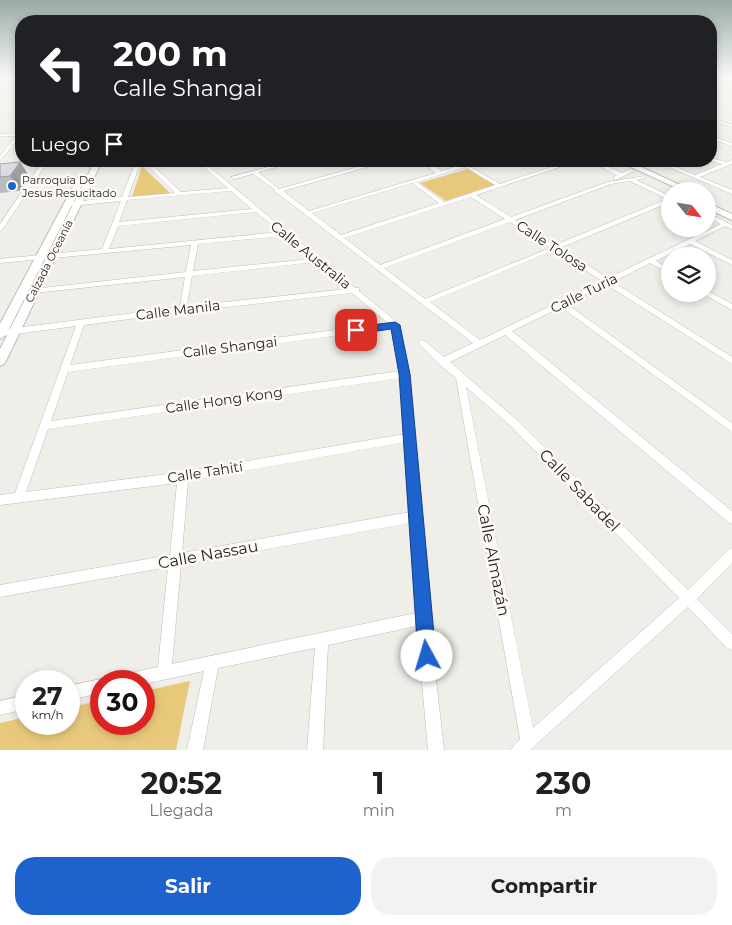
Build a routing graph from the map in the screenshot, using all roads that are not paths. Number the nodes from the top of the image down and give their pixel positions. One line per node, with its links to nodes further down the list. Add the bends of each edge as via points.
1 (717, 121): 2 (street)
2 (732, 126)
3 (15, 134): 4 (street)
4 (0, 135)
5 (15, 140): 8 (street)
6 (717, 140): 7 (street)
7 (732, 145)
8 (0, 159)
9 (717, 161): 11 (street)
10 (732, 162): 11 (street)
11 (726, 164): 34 (street)
12 (42, 167): 63 (street)
13 (87, 167): 52 (street, Calzada Oceanía)
14 (96, 167): 49 (street, Calzada Oceanía)
15 (137, 167): 48 (street)
16 (151, 167): 45 (street)
17 (206, 167): 42 (street, Calle Australia)
18 (274, 167): 29 (street)
19 (364, 167): 43 (street)
20 (431, 167): 30 (street)
21 (462, 167): 30 (street)
22 (468, 167): 41 (street)
23 (558, 167): 41 (street)
24 (604, 167): 31 (street)
25 (622, 167): 28 (street)
26 (633, 167): 38 (street)
27 (672, 167): 34 (street)
28 (631, 171): 31 (street); 33 (street); 37 (street)
29 (254, 172): 32 (street); 43 (street)
30 (440, 173): 36 (street)
31 (621, 175): 39 (street)
32 (234, 177)
33 (643, 177): 35 (street); 40 (street)
34 (695, 177): 44 (street)
35 (632, 180): 39 (street); 46 (street)
36 (412, 181): 53 (street); 57 (street)
37 (661, 182)
38 (662, 182)
39 (610, 183): 60 (street)
40 (661, 183)
41 (500, 186): 47 (street)
42 (232, 189): 45 (street); 54 (street, Calle Australia)
43 (277, 191): 57 (street)
44 (732, 192)
45 (180, 194): 48 (street)
46 (661, 194)
47 (472, 195): 53 (street); 60 (street, Calle Tolosa)
48 (124, 200): 49 (street); 61 (street)
49 (78, 203): 52 (street); 70 (street, Calzada Oceanía)
50 (661, 203): 68 (street)
51 (716, 203): 56 (street)
52 (68, 204): 71 (street, Calzada Oceanía)
53 (444, 204): 65 (street)
54 (256, 210): 61 (street); 64 (street, Calle Australia)
55 (716, 210): 58 (street)
56 (732, 210)
57 (307, 213): 65 (street)
58 (732, 217)
59 (716, 219): 62 (street)
60 (511, 220): 68 (street, Calle Tolosa); 76 (street)
61 (115, 224): 69 (street)
62 (729, 225): 66 (street, Calle Turia)
63 (0, 229)
64 (284, 234): 67 (street); 72 (street, Calle Australia)
65 (340, 237): 76 (street)
66 (689, 241): 73 (street, Calle Turia); 75 (street)
67 (195, 242): 69 (street); 78 (street)
68 (555, 247): 79 (street, Calle Tolosa); 83 (street)
69 (105, 252): 70 (street)
70 (51, 256): 71 (street); 81 (street, Calzada Oceanía)
71 (40, 258): 74 (street); 91 (street, Calzada Oceanía)
72 (317, 260): 78 (street); 80 (street, Calle Australia)
73 (650, 260): 77 (street); 79 (street, Calle Turia)
74 (0, 261)
75 (732, 263)
76 (380, 267): 83 (street)
77 (661, 267)
78 (190, 273): 81 (street); 86 (street)
79 (607, 281): 84 (street, Calle Turia); 95 (street, Calle Tolosa)
80 (356, 290): 86 (street, Calle Manila); 88 (street, Calle Australia)
81 (34, 291): 89 (street, Calzada Oceanía)
82 (716, 298): 85 (street)
83 (424, 302): 93 (street)
84 (562, 304): 90 (street, Calle Turia); 101 (street)
85 (732, 307)
86 (183, 309): 87 (street, Calle Manila)
87 (81, 323): 89 (street, Calle Manila); 97 (street)
88 (395, 325): 97 (street, Calle Shangai); 98 (street)
89 (15, 331): 91 (street, Calle Manila); 94 (street, Calzada Oceanía)
90 (506, 331): 93 (street, Calle Turia); 107 (street)
91 (0, 333)
92 (422, 343): 96 (street, Calle Sabadel)
93 (480, 344): 96 (street, Calle Turia)
94 (0, 361)
95 (732, 361)
96 (442, 362): 99 (street, Calle Sabadel)
97 (65, 368): 100 (street)
98 (404, 374): 100 (street, Calle Hong Kong); 102 (street)
99 (460, 378): 111 (street, Calle Sabadel, via 521,430); 120 (street, Calle Almazán)
100 (44, 426): 104 (street)
101 (732, 428)
102 (410, 437): 103 (street, Calle Tahití); 106 (street)
103 (183, 477): 104 (street, Calle Tahití); 109 (street)
104 (19, 496): 105 (street, Calle Tahití)
105 (0, 500)
106 (415, 517): 109 (street, Calle Nassau); 112 (street)
107 (732, 518)
108 (732, 554): 111 (street)
109 (175, 560): 110 (street, Calle Nassau); 116 (street)
110 (0, 591)
111 (688, 599): 114 (street, Calle Sabadel); 120 (street)
112 (423, 618): 113 (street); 123 (street)
113 (322, 640): 115 (street); 122 (street)
114 (732, 643)
115 (212, 664): 116 (street); 121 (street)
116 (164, 673): 117 (street)
117 (155, 675)
118 (15, 705): 119 (street)
119 (0, 708)
120 (524, 746)
121 (195, 750)
122 (315, 750)
123 (436, 750)

